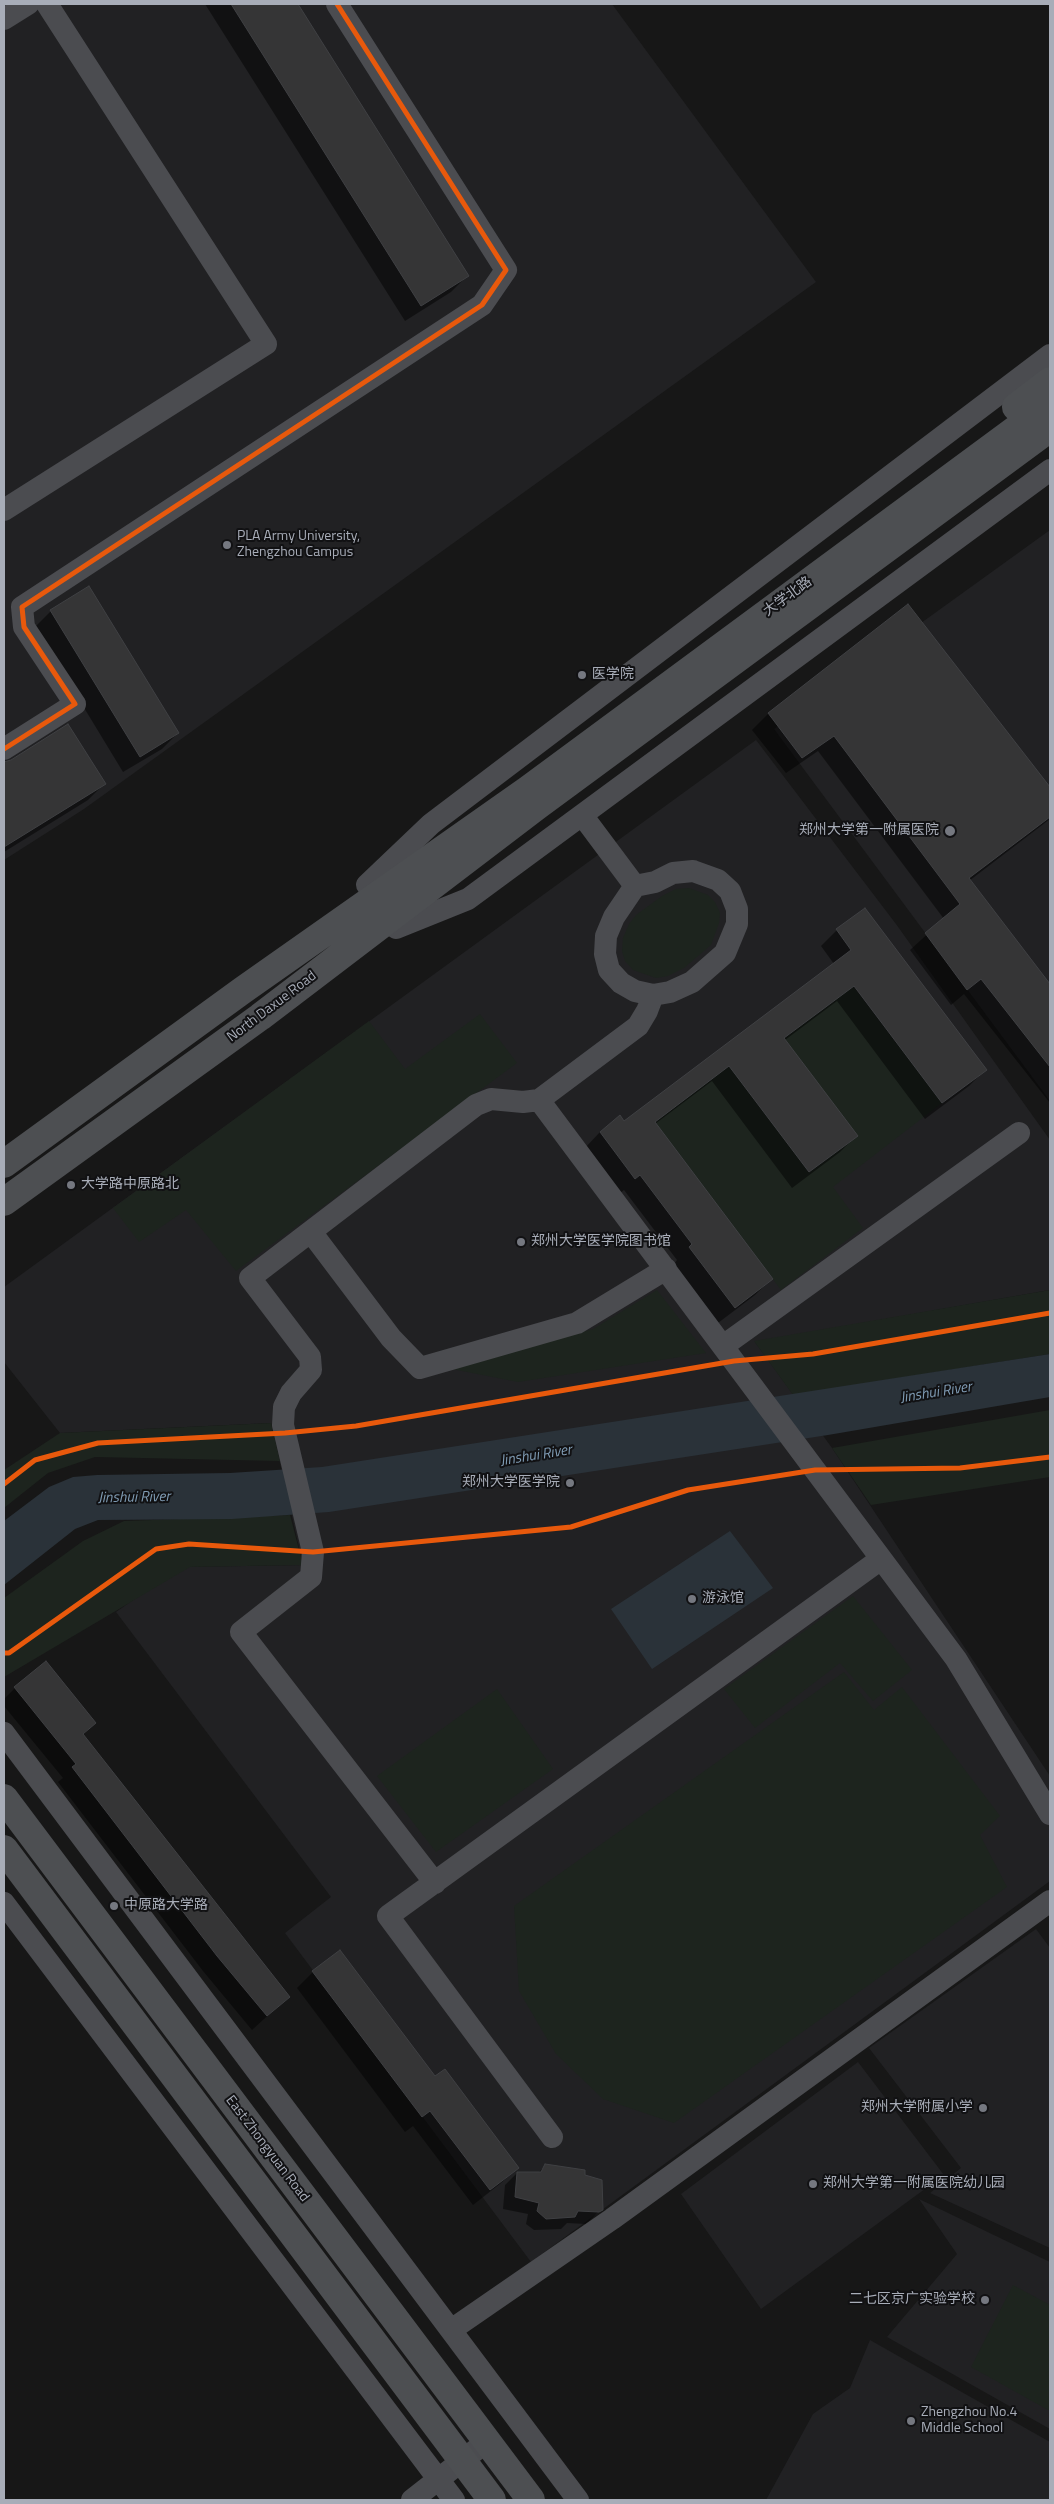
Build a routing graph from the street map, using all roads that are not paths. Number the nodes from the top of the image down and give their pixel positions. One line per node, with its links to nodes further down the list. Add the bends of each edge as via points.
1 (28, 4): 4 (street)
2 (47, 4): 11 (street, via 266,344)
3 (336, 4): 12 (street, via 506,270 482,305 22,607 24,627 75,704)
4 (4, 19)
5 (1050, 355): 15 (street, via 430,824)
6 (1050, 381): 15 (main road)
7 (1050, 404): 13 (main road, 大学北路)
8 (1050, 428): 13 (main road, 大学北路)
9 (1050, 446): 17 (main road, via 786,644)
10 (1050, 470): 14 (street)
11 (4, 510)
12 (4, 749)
13 (531, 799): 18 (main road, North Daxue Road); 20 (main road, North Daxue Road)
14 (582, 815): 16 (street); 17 (street, via 468,899)
15 (367, 885): 18 (main road)
16 (635, 886): 19 (street, via 614,917 606,936 605,954 609,970 621,984); 19 (street, via 655,882 673,873 693,872 718,880 730,891 737,909 736,924 725,953 692,982 670,992)
17 (396, 928): 20 (main road)
18 (243, 990): 23 (main road, North Daxue Road)
19 (653, 995): 21 (street, via 638,1026)
20 (260, 1017): 24 (main road, North Daxue Road)
21 (540, 1100): 25 (street, via 491,1099 476,1105); 26 (street)
22 (1019, 1133): 27 (street)
23 (4, 1164)
24 (4, 1202)
25 (311, 1232): 26 (street, via 391,1338 420,1368 577,1323); 33 (street, via 250,1278 310,1356 312,1370 284,1406 284,1433 313,1552 311,1577 241,1632)
26 (666, 1269): 27 (street)
27 (729, 1354): 28 (street)
28 (881, 1558): 31 (street, via 956,1659); 33 (street)
29 (4, 1733): 37 (street)
30 (4, 1798): 38 (main road, East Zhongyuan Road)
31 (1050, 1814)
32 (4, 1849): 39 (main road)
33 (435, 1883): 36 (street, via 388,1916)
34 (1050, 1900): 37 (street, via 612,2219)
35 (4, 1903): 40 (street)
36 (552, 2137)
37 (451, 2330): 45 (street)
38 (486, 2442): 39 (street); 44 (main road, East Zhongyuan Road)
39 (462, 2461): 40 (street); 43 (main road)
40 (438, 2481): 41 (street); 42 (street)
41 (412, 2500)
42 (454, 2500)
43 (492, 2500)
44 (531, 2500)
45 (578, 2500)

